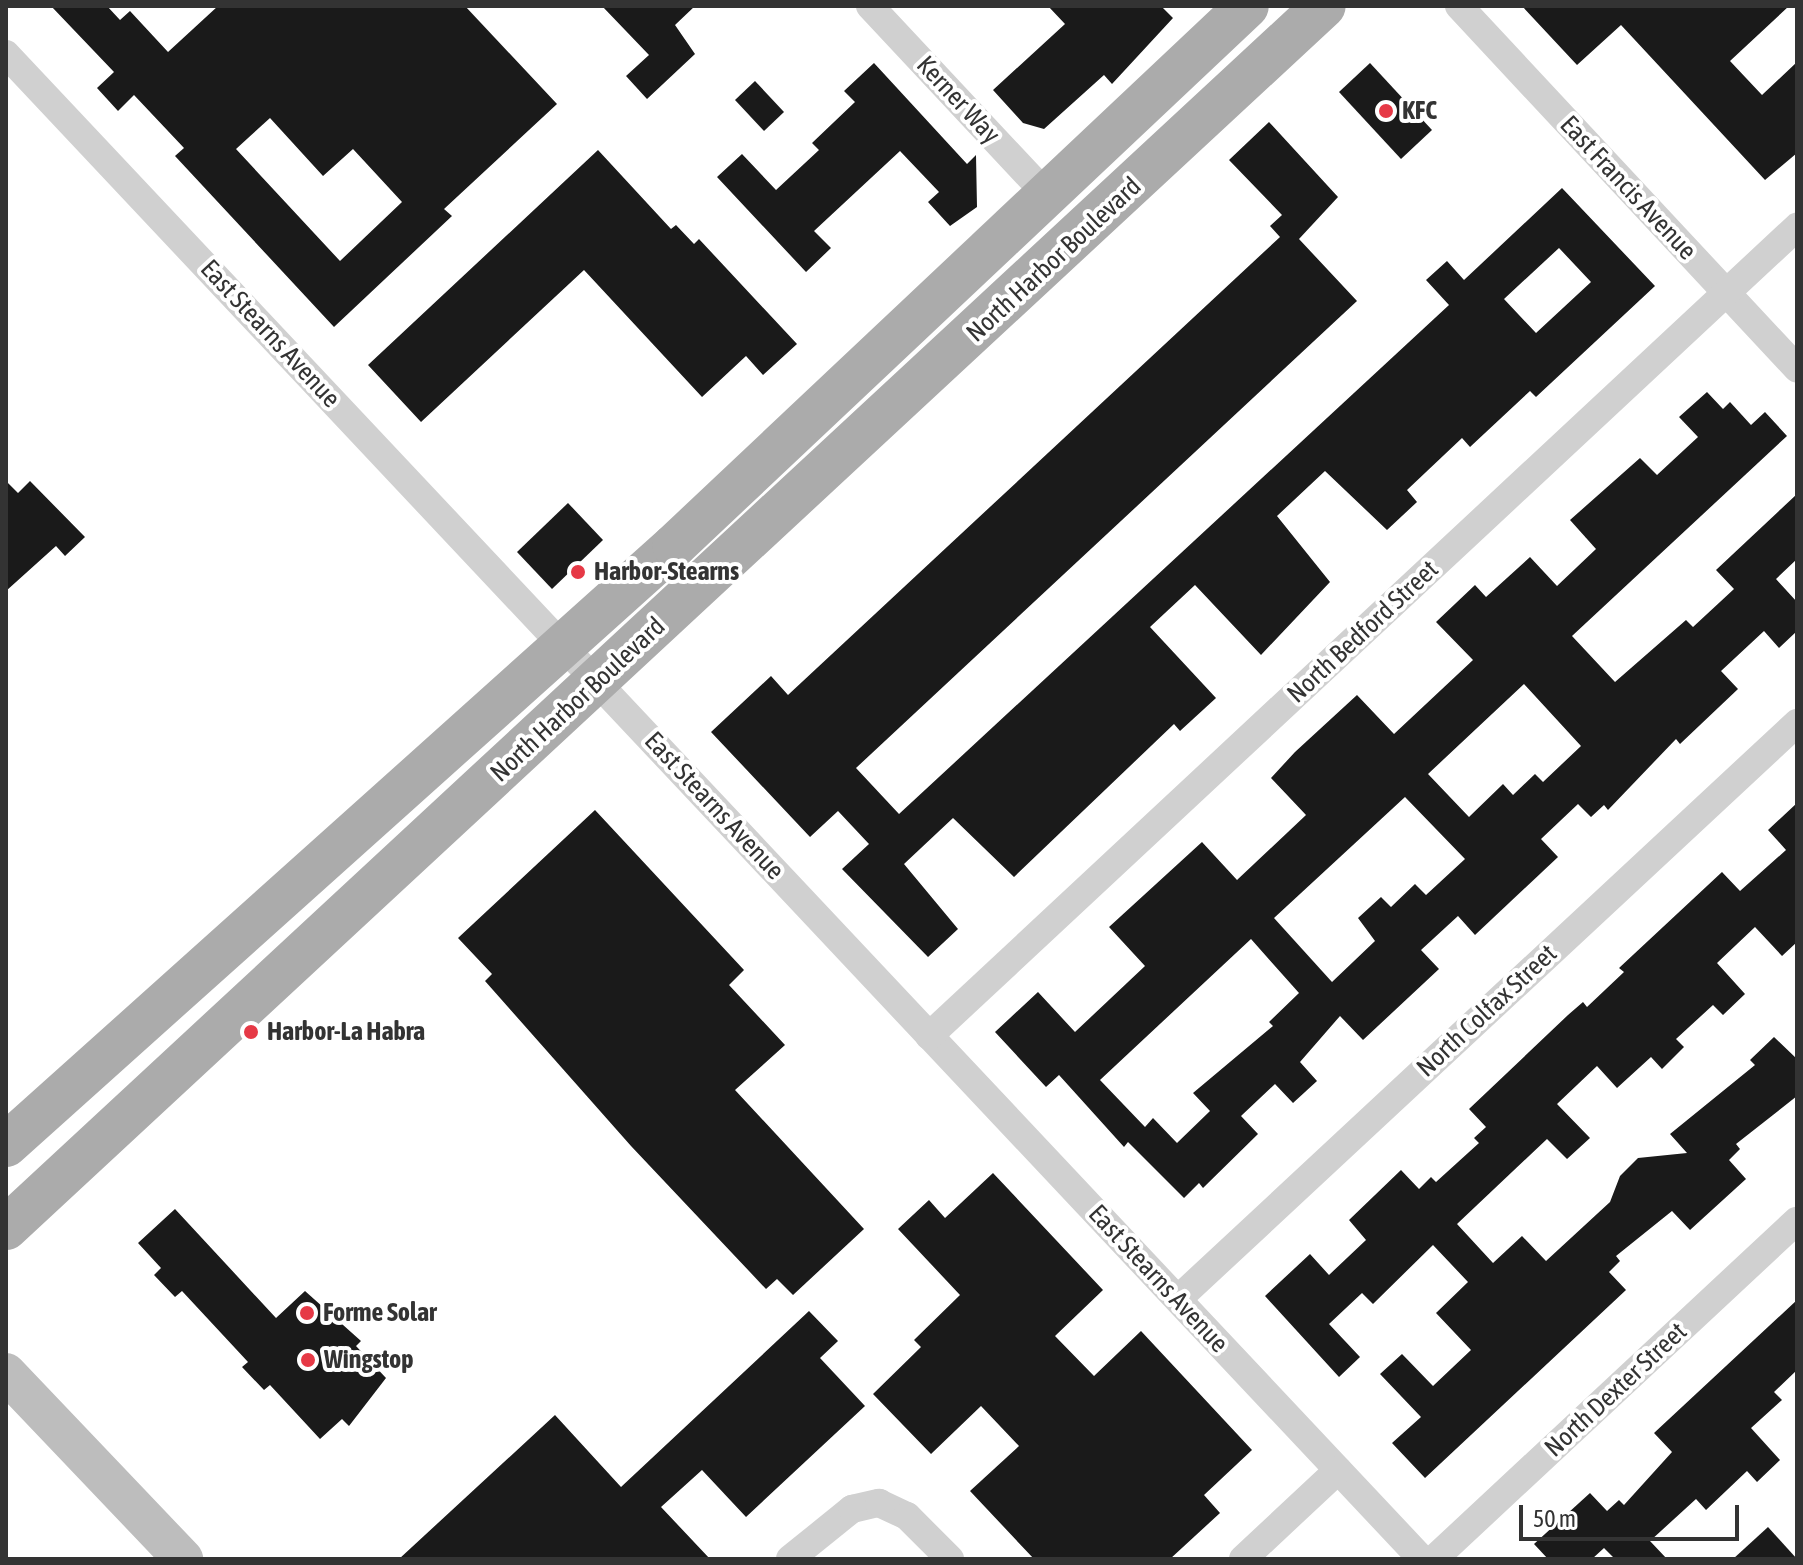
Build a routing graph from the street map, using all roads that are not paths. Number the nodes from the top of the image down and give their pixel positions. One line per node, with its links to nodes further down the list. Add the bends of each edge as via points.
1 (870, 6): 6 (street, Kerner Way)
2 (1247, 6): 6 (main road, North Harbor Boulevard)
3 (1324, 6): 11 (main road, North Harbor Boulevard)
4 (1459, 6): 8 (street, East Francis Avenue)
5 (6, 54): 10 (street, East Stearns Avenue)
6 (1046, 194): 10 (main road, North Harbor Boulevard)
7 (1797, 227): 8 (street, North Bedford Street)
8 (1726, 294): 9 (street, East Francis Avenue); 13 (street, North Bedford Street)
9 (1797, 369)
10 (563, 647): 11 (street, East Stearns Avenue); 14 (main road, North Harbor Boulevard)
11 (596, 683): 13 (street, East Stearns Avenue); 16 (main road, North Harbor Boulevard)
12 (1797, 723): 17 (street, North Colfax Street)
13 (929, 1036): 17 (street, East Stearns Avenue)
14 (6, 1145)
15 (1797, 1221): 25 (street, North Dexter Street)
16 (6, 1228)
17 (1178, 1299): 19 (street, East Stearns Avenue)
18 (6, 1373): 20 (main road)
19 (1338, 1470): 23 (street); 24 (street, East Stearns Avenue)
20 (183, 1559)
21 (790, 1559): 22 (street, via 852,1509 879,1503 907,1516)
22 (950, 1559)
23 (1243, 1559)
24 (1422, 1559)
25 (1434, 1559)

